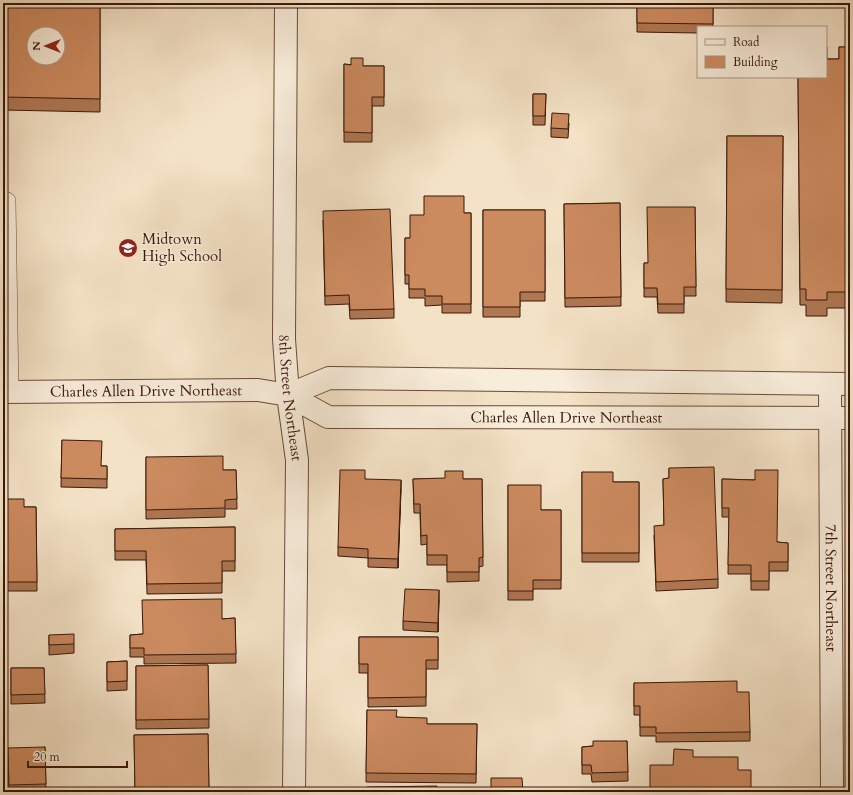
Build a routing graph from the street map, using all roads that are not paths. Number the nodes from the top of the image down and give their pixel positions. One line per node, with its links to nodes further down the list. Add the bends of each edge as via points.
1 (286, 3): 5 (street, 8th Street Northeast, via 284,339)
2 (3, 199): 4 (lane, via 7,201)
3 (840, 384): 5 (street, via 329,378); 6 (street, 7th Street Northeast)
4 (6, 392): 5 (street, Charles Allen Drive Northeast, via 258,390)
5 (288, 395): 6 (street, Charles Allen Drive Northeast, via 328,417); 7 (street, 8th Street Northeast, via 297,460)
6 (841, 418): 8 (street, 7th Street Northeast)
7 (294, 792)
8 (832, 792)

